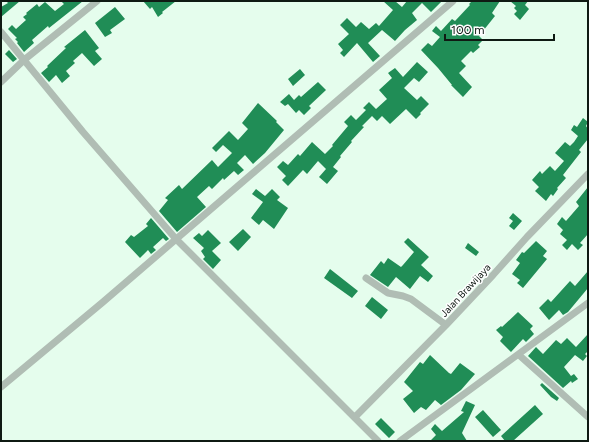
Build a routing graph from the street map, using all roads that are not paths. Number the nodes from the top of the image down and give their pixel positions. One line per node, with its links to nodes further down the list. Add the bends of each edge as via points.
1 (97, 1): 4 (street)
2 (453, 1): 7 (street)
3 (1, 32): 4 (street)
4 (24, 60): 5 (street); 7 (street)
5 (1, 82)
6 (588, 174): 10 (street, Jalan Brawijaya)
7 (176, 239): 12 (street); 13 (street)
8 (366, 278): 10 (street, via 388,294 411,299)
9 (588, 303): 11 (street)
10 (446, 325): 13 (street, Jalan Brawijaya)
11 (519, 355): 14 (street); 16 (street)
12 (1, 387)
13 (355, 417): 15 (street)
14 (588, 417)
15 (378, 441)
16 (400, 441)

